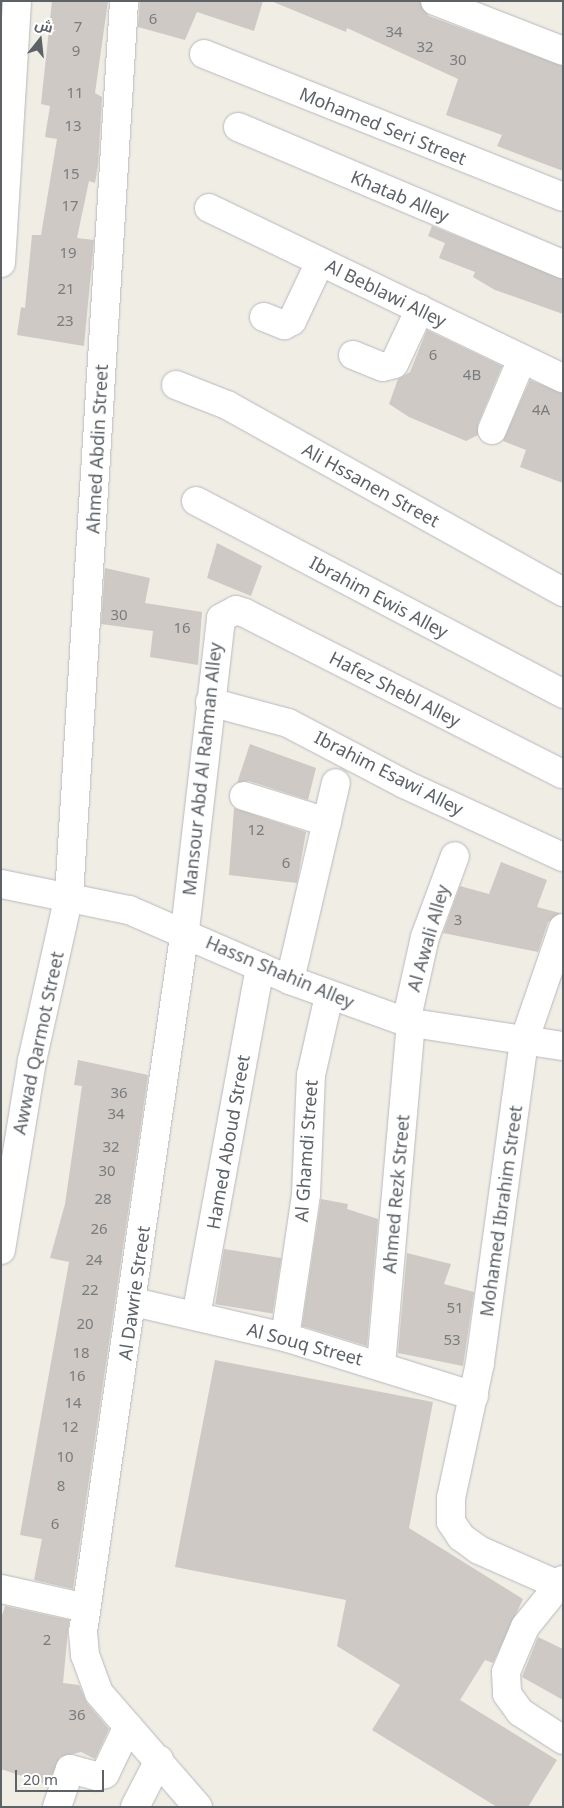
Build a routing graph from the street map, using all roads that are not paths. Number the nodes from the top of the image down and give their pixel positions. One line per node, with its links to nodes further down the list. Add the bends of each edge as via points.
1 (17, 1): 6 (street)
2 (124, 1): 33 (street, Ahmed Abdin Street)
3 (435, 1): 4 (street)
4 (563, 51)
5 (204, 54): 9 (street, Mohamed Seri Street)
6 (7, 77): 8 (street)
7 (238, 127): 13 (street, Khatab Alley)
8 (4, 165): 12 (street)
9 (563, 197)
10 (209, 208): 11 (street, Al Beblawi Alley)
11 (320, 262): 14 (street, Al Beblawi Alley); 15 (street, via 292,321 284,325)
12 (1, 263)
13 (563, 264)
14 (420, 309): 16 (street, via 394,364 383,367); 17 (street, Al Beblawi Alley)
15 (264, 317)
16 (353, 355)
17 (522, 359): 18 (street, Al Beblawi Alley); 20 (street)
18 (563, 378)
19 (176, 385): 22 (street, Ali Hssanen Street, via 227,405)
20 (492, 430)
21 (196, 501): 24 (street, Ibrahim Ewis Alley)
22 (563, 592)
23 (227, 612): 25 (street, Mansour Abd Al Rahman Alley, via 218,627); 26 (street, Hafez Shebl Alley, via 245,613)
24 (563, 694)
25 (210, 702): 31 (street, Ibrahim Esawi Alley, via 296,727 404,784); 35 (street, Mansour Abd Al Rahman Alley)
26 (563, 774)
27 (336, 784): 29 (street)
28 (244, 796): 29 (street)
29 (327, 822): 37 (street)
30 (455, 856): 39 (street, Al Awali Alley, via 425,937)
31 (563, 857)
32 (1, 884): 33 (street, Hassn Shahin Alley)
33 (69, 896): 35 (street, Hassn Shahin Alley, via 129,910); 42 (street, Awwad Qarmot Street, via 32,1061)
34 (563, 928): 40 (street, Mohamed Ibrahim Street)
35 (184, 930): 36 (street, Hassn Shahin Alley); 43 (street, Al Dawrie Street)
36 (260, 968): 37 (street, Hassn Shahin Alley); 44 (street, Hamed Aboud Street)
37 (290, 980): 38 (street, Hassn Shahin Alley)
38 (330, 996): 39 (street, Hassn Shahin Alley); 45 (street, Al Ghamdi Street, via 311,1075 306,1194)
39 (409, 1023): 40 (street, Hassn Shahin Alley); 46 (street, Ahmed Rezk Street)
40 (524, 1040): 41 (street, Hassn Shahin Alley); 47 (street, Mohamed Ibrahim Street)
41 (563, 1046)
42 (1, 1250)
43 (134, 1302): 44 (street, Al Souq Street); 50 (street, Al Dawrie Street)
44 (196, 1316): 45 (street, Al Souq Street)
45 (285, 1338): 46 (street, Al Souq Street)
46 (381, 1365): 47 (street, Al Souq Street)
47 (474, 1396): 48 (street, Mohamed Ibrahim Street, via 451,1498 451,1522 460,1537 479,1550)
48 (562, 1584): 52 (street, via 525,1627 506,1672 507,1694 520,1712)
49 (1, 1589): 50 (street)
50 (86, 1608): 51 (street, Al Dawrie Street, via 85,1655 99,1693)
51 (128, 1726): 53 (street); 54 (street, via 105,1774 97,1776 70,1769)
52 (563, 1740)
53 (159, 1760): 55 (street); 56 (street)
54 (57, 1807)
55 (135, 1807)
56 (198, 1807)

